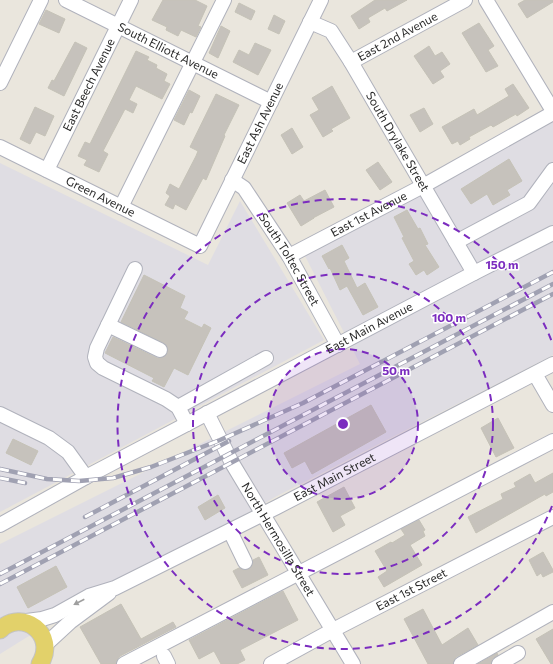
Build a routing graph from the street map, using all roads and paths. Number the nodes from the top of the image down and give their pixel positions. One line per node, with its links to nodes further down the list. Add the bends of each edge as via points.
1 (41, 0): 12 (street)
2 (66, 0): 9 (street, South Elliott Avenue)
3 (131, 0): 9 (street, East Beech Avenue)
4 (224, 0): 11 (street)
5 (321, 0): 8 (street, East Ash Avenue)
6 (464, 0): 10 (street, East 2nd Avenue)
7 (486, 0): 14 (street)
8 (310, 22): 10 (street, South Drylake Street, via 331,31); 13 (street, East Ash Avenue)
9 (118, 26): 11 (street, South Elliott Avenue); 16 (street, East Beech Avenue)
10 (351, 62): 19 (street, South Drylake Street)
11 (192, 63): 13 (street, South Elliott Avenue); 20 (street)
12 (0, 83)
13 (271, 102): 18 (street, East Ash Avenue)
14 (553, 112): 19 (street, East 1st Avenue)
15 (0, 147): 16 (street, Green Avenue)
16 (47, 170): 20 (street, Green Avenue)
17 (553, 170): 22 (street, via 529,203)
18 (232, 180): 23 (street, East Ash Avenue); 24 (street, South Toltec Street, via 244,188)
19 (423, 186): 22 (street, South Drylake Street); 24 (street, East 1st Avenue)
20 (121, 206): 23 (street, Green Avenue)
21 (553, 233): 26 (street, East Main Avenue)
22 (456, 242): 26 (street, South Drylake Street)
23 (200, 246)
24 (289, 256): 28 (street, South Toltec Street)
25 (135, 269): 27 (street)
26 (474, 273): 28 (street, East Main Avenue)
27 (108, 325): 29 (street); 34 (street, via 97,348 97,363)
28 (338, 345): 35 (street, East Main Avenue)
29 (160, 350)
30 (266, 358): 34 (street)
31 (553, 364): 32 (street, East Main Street)
32 (535, 374): 33 (street); 40 (street, East Main Street)
33 (553, 406)
34 (178, 407): 37 (street)
35 (207, 413): 37 (street, East Main Avenue); 40 (street, North Hermosilla Street, via 232,463)
36 (0, 414): 39 (street, via 49,438 68,452)
37 (187, 424): 39 (street, East Main Avenue)
38 (553, 441): 45 (street)
39 (86, 477): 42 (street, East Main Avenue)
40 (263, 514): 43 (street, East Main Street); 45 (street, North Hermosilla Street)
41 (553, 517): 50 (street, East 1st Street)
42 (0, 525)
43 (230, 531): 44 (street); 46 (street, East Main Street)
44 (245, 562)
45 (299, 573): 50 (street, North Hermosilla Street); 54 (street)
46 (115, 588): 48 (street, East Main Street, one-way to 48, via 89,596 55,615); 52 (street, East Main Street, via 70,622)
47 (553, 612): 57 (street)
48 (16, 622): 49 (main road); 52 (main road, via 23,622 36,628 41,634)
49 (0, 630)
50 (333, 630): 53 (street, East 1st Street); 56 (street, North Hermosilla Street)
51 (518, 653): 58 (street)
52 (46, 656)
53 (290, 660): 55 (street, East 1st Street)
54 (124, 664)
55 (271, 664)
56 (353, 664)
57 (461, 664)
58 (499, 664)

